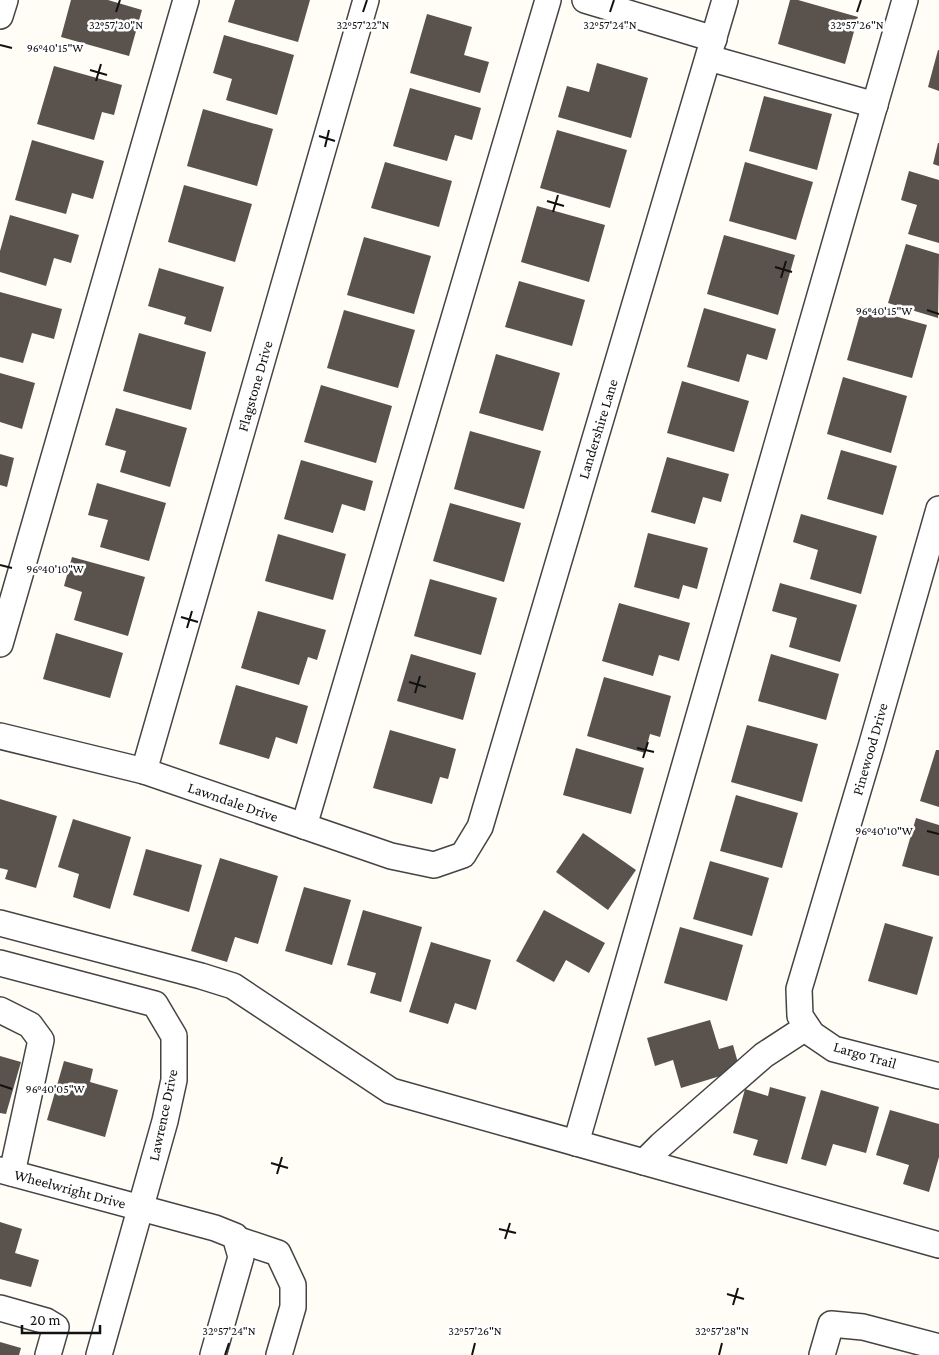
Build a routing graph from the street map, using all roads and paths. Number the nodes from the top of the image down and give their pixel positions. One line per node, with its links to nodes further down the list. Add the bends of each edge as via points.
1 (5, 0): 8 (street)
2 (186, 0): 12 (street)
3 (366, 0): 14 (street, Flagstone Drive)
4 (548, 0): 15 (street)
5 (585, 0): 9 (street)
6 (725, 0): 9 (street, Landershire Lane)
7 (905, 0): 10 (street)
8 (0, 16)
9 (712, 49): 10 (street); 16 (street, Landershire Lane, via 480,827)
10 (875, 105): 22 (street)
11 (939, 509): 20 (street, Pinewood Drive, via 798,989 800,1016)
12 (0, 644)
13 (0, 736): 14 (street, Lawndale Drive)
14 (144, 771): 15 (street, Lawndale Drive)
15 (304, 826): 16 (street, Lawndale Drive, via 391,856 434,865)
16 (463, 855)
17 (0, 923): 22 (street, via 233,986 391,1091)
18 (0, 963): 25 (street, Lawrence Drive, via 155,1004 174,1036 174,1080)
19 (0, 1010): 24 (street, via 30,1025 41,1040)
20 (807, 1027): 21 (street, Largo Trail, via 834,1048); 23 (street, via 764,1054)
21 (939, 1076)
22 (576, 1142): 23 (street)
23 (644, 1162): 27 (street)
24 (6, 1172): 25 (street, Wheelwright Drive)
25 (141, 1208): 26 (street, Wheelwright Drive, via 215,1228); 31 (street, Lawrence Drive)
26 (236, 1239): 32 (street, via 241,1257); 33 (street, Wheelwright Drive, via 278,1253 293,1285 293,1306)
27 (939, 1245)
28 (0, 1308): 30 (street, via 56,1327)
29 (939, 1347): 34 (street, via 863,1327 831,1324)
30 (48, 1355)
31 (99, 1355)
32 (213, 1355)
33 (279, 1355)
34 (822, 1355)

